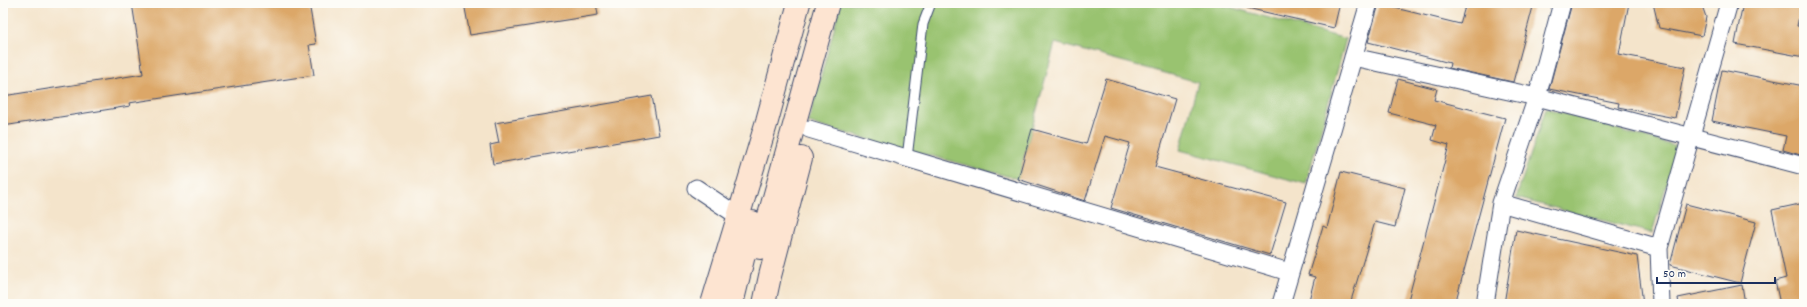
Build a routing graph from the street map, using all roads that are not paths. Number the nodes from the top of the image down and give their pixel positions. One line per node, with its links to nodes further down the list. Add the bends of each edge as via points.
1 (799, 3): 18 (main road)
2 (813, 3): 11 (main road)
3 (828, 3): 11 (main road)
4 (842, 3): 12 (main road)
5 (931, 3): 14 (lane, via 923,24)
6 (1368, 3): 9 (street)
7 (1562, 3): 10 (street)
8 (1729, 3): 13 (street)
9 (1353, 57): 10 (street); 20 (street)
10 (1537, 97): 13 (street); 17 (street)
11 (795, 102): 22 (main road, via 757,200); 23 (main road)
12 (809, 129): 14 (street); 24 (main road, via 786,208)
13 (1691, 136): 15 (street); 19 (street)
14 (907, 158): 20 (street)
15 (1804, 166)
16 (696, 188): 18 (street)
17 (1501, 203): 19 (street); 26 (street)
18 (738, 216): 21 (main road)
19 (1659, 248): 27 (street)
20 (1289, 272): 25 (street)
21 (712, 304)
22 (732, 304)
23 (747, 304)
24 (764, 304)
25 (1281, 304)
26 (1485, 304)
27 (1661, 304)

